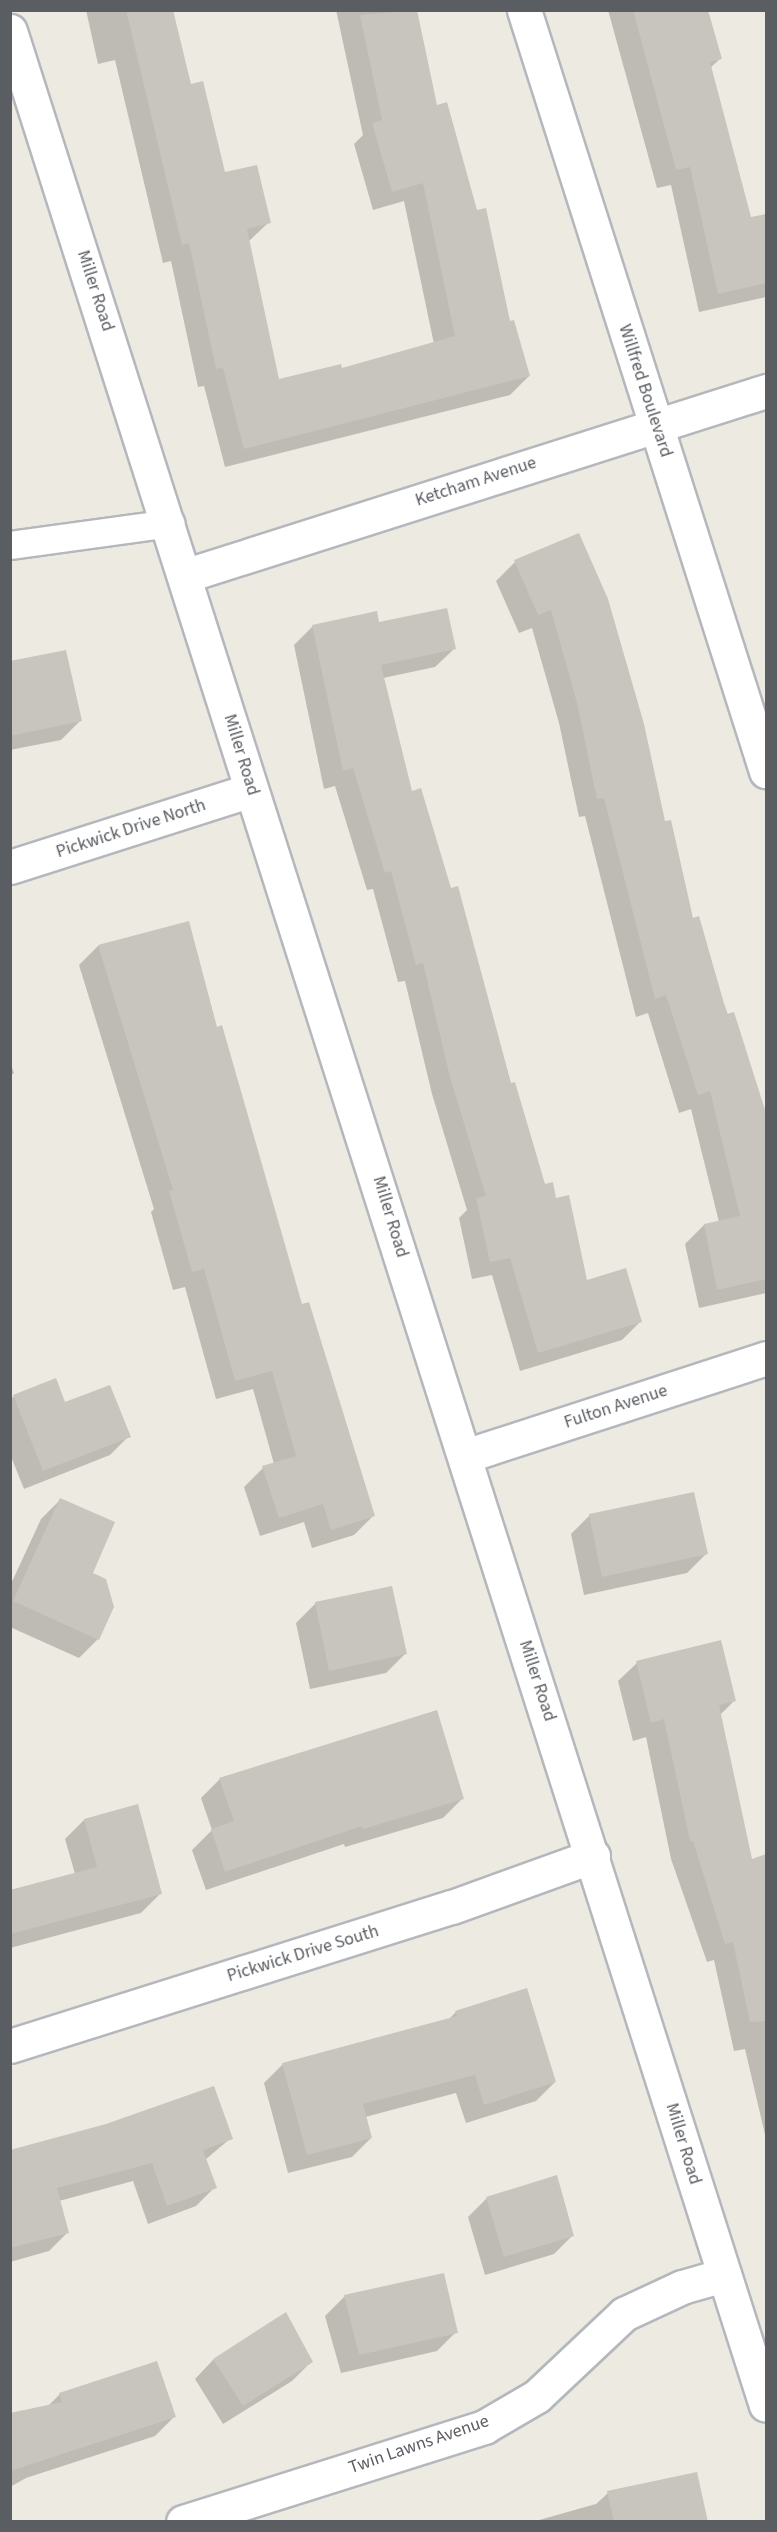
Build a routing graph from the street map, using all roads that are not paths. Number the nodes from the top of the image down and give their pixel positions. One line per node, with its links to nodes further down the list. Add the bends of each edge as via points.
1 (524, 10): 4 (street, Willfred Boulevard)
2 (10, 31): 5 (street, Miller Road)
3 (766, 391): 4 (street, Ketcham Avenue)
4 (656, 425): 7 (street, Ketcham Avenue); 8 (street, Willfred Boulevard)
5 (170, 523): 6 (lane); 7 (street, Miller Road)
6 (10, 545)
7 (187, 575): 9 (street, Miller Road)
8 (766, 771)
9 (251, 790): 10 (street, Pickwick Drive North); 12 (street, Miller Road, via 296,920)
10 (10, 867)
11 (766, 1358): 12 (street, Fulton Avenue)
12 (465, 1456): 13 (street, Miller Road)
13 (593, 1856): 14 (street, Pickwick Drive South, via 452,1907); 15 (street, Miller Road)
14 (10, 2046)
15 (724, 2275): 16 (street, Miller Road); 17 (street, Twin Lawns Avenue, via 682,2287 624,2314 537,2396 484,2427)
16 (766, 2405)
17 (183, 2522)

